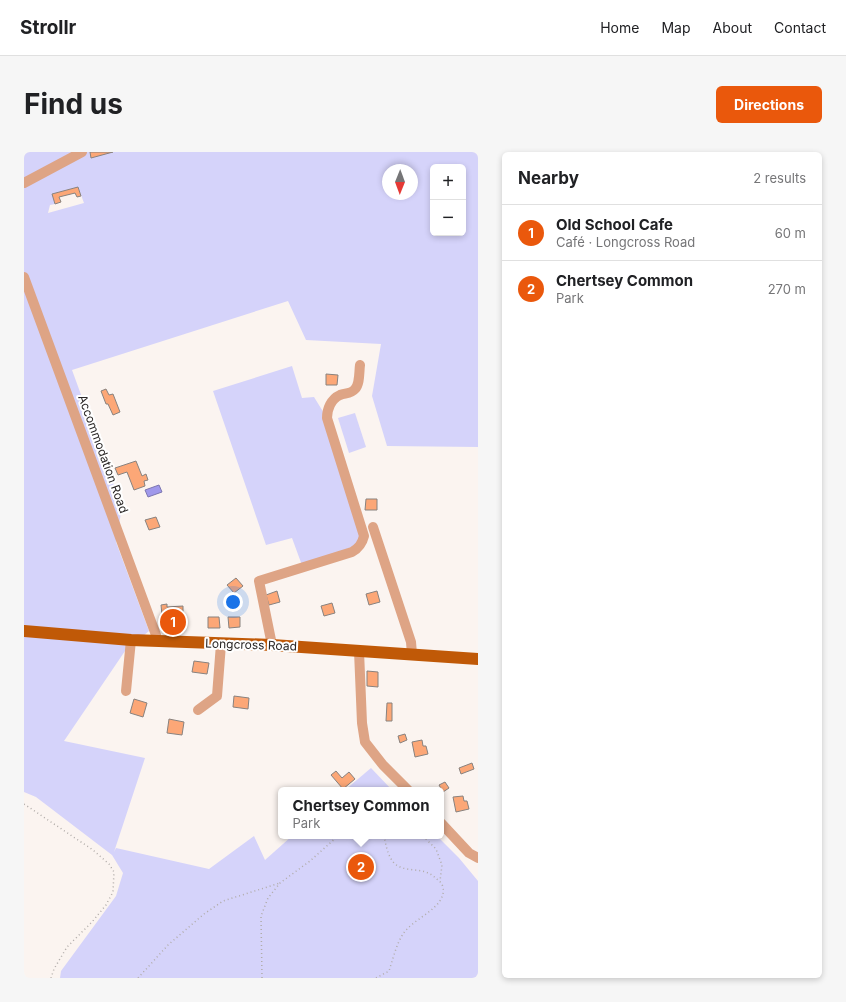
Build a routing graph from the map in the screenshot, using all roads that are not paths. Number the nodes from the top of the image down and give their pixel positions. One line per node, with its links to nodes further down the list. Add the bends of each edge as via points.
1 (82, 152): 2 (street)
2 (24, 183)
3 (24, 277): 8 (street, Accommodation Road)
4 (360, 365): 10 (street, via 355,389 332,401 327,418 364,536 363,542 352,552 259,581)
5 (373, 527): 12 (street, via 411,642)
6 (24, 631): 7 (main road, Longcross Road)
7 (131, 640): 8 (main road, Longcross Road); 14 (street)
8 (157, 641): 9 (main road, Longcross Road)
9 (221, 644): 10 (main road, Longcross Road); 15 (street, via 217,696)
10 (272, 646): 11 (main road, Longcross Road)
11 (359, 651): 12 (main road, Longcross Road); 16 (street, via 365,742)
12 (412, 654): 13 (main road, Longcross Road)
13 (478, 659)
14 (126, 691)
15 (198, 710)
16 (405, 787)
17 (444, 826): 18 (street, via 469,854)
18 (478, 858)

